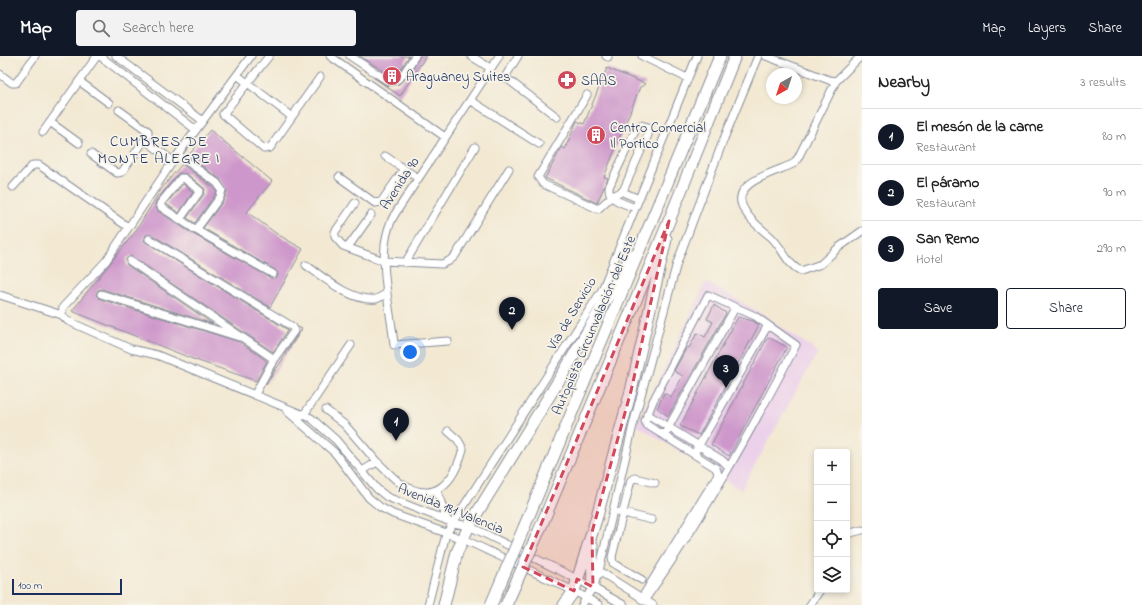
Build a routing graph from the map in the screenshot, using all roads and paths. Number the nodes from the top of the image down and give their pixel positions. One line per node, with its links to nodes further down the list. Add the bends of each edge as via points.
1 (35, 56): 21 (street, via 16,83)
2 (97, 56): 26 (street)
3 (100, 56): 36 (street)
4 (116, 56): 34 (street)
5 (250, 56): 22 (street)
6 (269, 56): 27 (street)
7 (330, 56): 38 (street)
8 (350, 56): 9 (street, via 388,82 392,82 398,81)
9 (415, 56)
10 (471, 56): 20 (street)
11 (499, 56): 20 (street, Avenida 90)
12 (518, 56): 32 (street, via 505,77)
13 (642, 56): 24 (street)
14 (697, 56): 24 (street, Vía de Servicio)
15 (720, 56): 58 (highway, Autopista Circunvalación del Este)
16 (735, 56): 59 (highway, Autopista Circunvalación del Este)
17 (758, 56): 99 (street, via 677,263)
18 (766, 56): 25 (street, via 829,80)
19 (861, 56): 25 (street)
20 (490, 68): 29 (street, Avenida 90)
21 (0, 74)
22 (237, 75): 27 (street); 34 (street)
23 (320, 77): 33 (street)
24 (687, 78): 53 (street, Vía de Servicio)
25 (836, 80): 62 (street, via 798,158 793,164 750,183 743,190 741,203 745,212 774,240 791,264 801,271 821,264)
26 (79, 82): 30 (street); 35 (street)
27 (247, 83): 33 (street); 33 (street, via 223,114 264,149 270,148)
28 (586, 95): 52 (street, via 538,177 543,184 592,208 598,209)
29 (470, 100): 38 (street, Avenida 90); 41 (street)
30 (109, 102)
31 (119, 110): 39 (street, via 149,133)
32 (557, 116)
33 (292, 117)
34 (203, 121): 36 (street)
35 (50, 122): 37 (street); 40 (street)
36 (196, 130): 45 (street)
37 (43, 132)
38 (445, 137): 49 (street, Avenida 90)
39 (145, 140): 43 (street, via 122,172 116,172); 45 (street)
40 (79, 143)
41 (539, 144)
42 (475, 147): 67 (street)
43 (91, 154)
44 (385, 156): 46 (street)
45 (175, 158): 60 (street); 69 (street, via 217,183 222,190 196,230)
46 (404, 169): 48 (street, via 379,203 375,203); 49 (street)
47 (509, 169): 67 (street, via 450,261 442,264)
48 (339, 177)
49 (418, 178): 66 (street, Avenida 90, via 390,222)
50 (13, 187): 60 (street, via 33,165 39,165)
51 (623, 191): 52 (street); 52 (street, via 648,135 648,127 641,124 636,128 609,187 608,193); 53 (street)
52 (611, 197): 55 (street)
53 (639, 199): 55 (street, Vía de Servicio)
54 (355, 204): 64 (street, via 335,232 338,241)
55 (635, 208): 102 (street, Vía de Servicio, via 602,290)
56 (183, 215): 61 (street, via 200,191 184,178 179,180 160,204)
57 (371, 215): 64 (street)
58 (654, 216): 103 (highway, via 564,372); 119 (highway, Autopista Circunvalación del Este, bridge)
59 (669, 221): 105 (highway, via 663,258 631,391); 120 (highway, Autopista Circunvalación del Este, bridge)
60 (128, 227): 74 (street, via 106,261 63,307)
61 (196, 230)
62 (862, 231)
63 (149, 239): 79 (street, via 293,327 294,331)
64 (348, 247): 66 (street)
65 (130, 261): 76 (street)
66 (384, 261): 67 (street); 71 (street, Avenida 90)
67 (405, 263)
68 (306, 265): 71 (street, via 336,287 356,296 376,299)
69 (273, 274)
70 (101, 294): 76 (street)
71 (387, 294): 77 (street, Avenida 90, via 394,344)
72 (0, 296): 74 (street)
73 (735, 308): 75 (street, via 755,316); 83 (street, via 708,295); 85 (street)
74 (62, 315): 80 (street, via 68,321 131,350 157,355)
75 (768, 325): 88 (street); 92 (street, via 796,344)
76 (249, 341): 79 (street)
77 (448, 341)
78 (351, 345): 84 (street)
79 (274, 359): 80 (street)
80 (255, 394): 81 (street)
81 (284, 408): 84 (street, Avenida 181 Valencia); 98 (street, Avenida 181 Valencia, via 335,453 369,498)
82 (326, 410): 91 (street, via 345,425)
83 (647, 414): 85 (street); 87 (street, via 647,425)
84 (304, 416): 94 (street, Avenida 181 Valencia, via 311,418 336,440)
85 (669, 428): 87 (street); 88 (street)
86 (448, 431): 96 (street, via 463,449 446,483)
87 (664, 435): 89 (street)
88 (699, 447): 89 (street); 90 (street)
89 (694, 454): 93 (street)
90 (722, 460): 92 (street); 93 (street)
91 (377, 462): 94 (street); 96 (street, via 395,479 415,490 427,493)
92 (729, 467): 116 (street, via 662,576)
93 (716, 468): 116 (street, via 718,474 715,481)
94 (362, 471): 97 (street, Avenida 181 Valencia, via 377,489)
95 (655, 483): 100 (street, via 635,478 631,480)
96 (437, 491): 102 (street)
97 (387, 496): 98 (street); 102 (street, Avenida 181 Valencia)
98 (380, 507): 107 (street, Avenida 181 Valencia)
99 (613, 510): 100 (street); 109 (street)
100 (624, 513): 101 (street); 111 (street, via 612,557 613,563)
101 (652, 520)
102 (450, 521): 103 (street, Avenida 181 Valencia); 107 (street, Vía de Servicio)
103 (469, 526): 108 (highway); 110 (street, Avenida 181 Valencia)
104 (862, 530): 106 (street)
105 (592, 532): 110 (highway); 112 (highway)
106 (850, 533)
107 (446, 534): 108 (street, Avenida 181 Valencia); 117 (street, Vía de Servicio)
108 (463, 539): 113 (street, Avenida 181 Valencia); 118 (highway, via 457,552)
109 (599, 571): 112 (street); 116 (street)
110 (577, 579): 112 (street, Avenida 181 Valencia); 113 (highway)
111 (642, 580)
112 (593, 587): 115 (street); 124 (street, Avenida 181 Valencia)
113 (574, 591): 115 (street, Avenida 181 Valencia); 121 (highway)
114 (818, 593): 126 (street)
115 (586, 598): 122 (street); 123 (street, Avenida 181 Valencia)
116 (643, 600): 125 (street)
117 (428, 605)
118 (444, 605)
119 (490, 605)
120 (506, 605)
121 (564, 605)
122 (582, 605)
123 (599, 605)
124 (624, 605)
125 (653, 605)
126 (810, 605)

